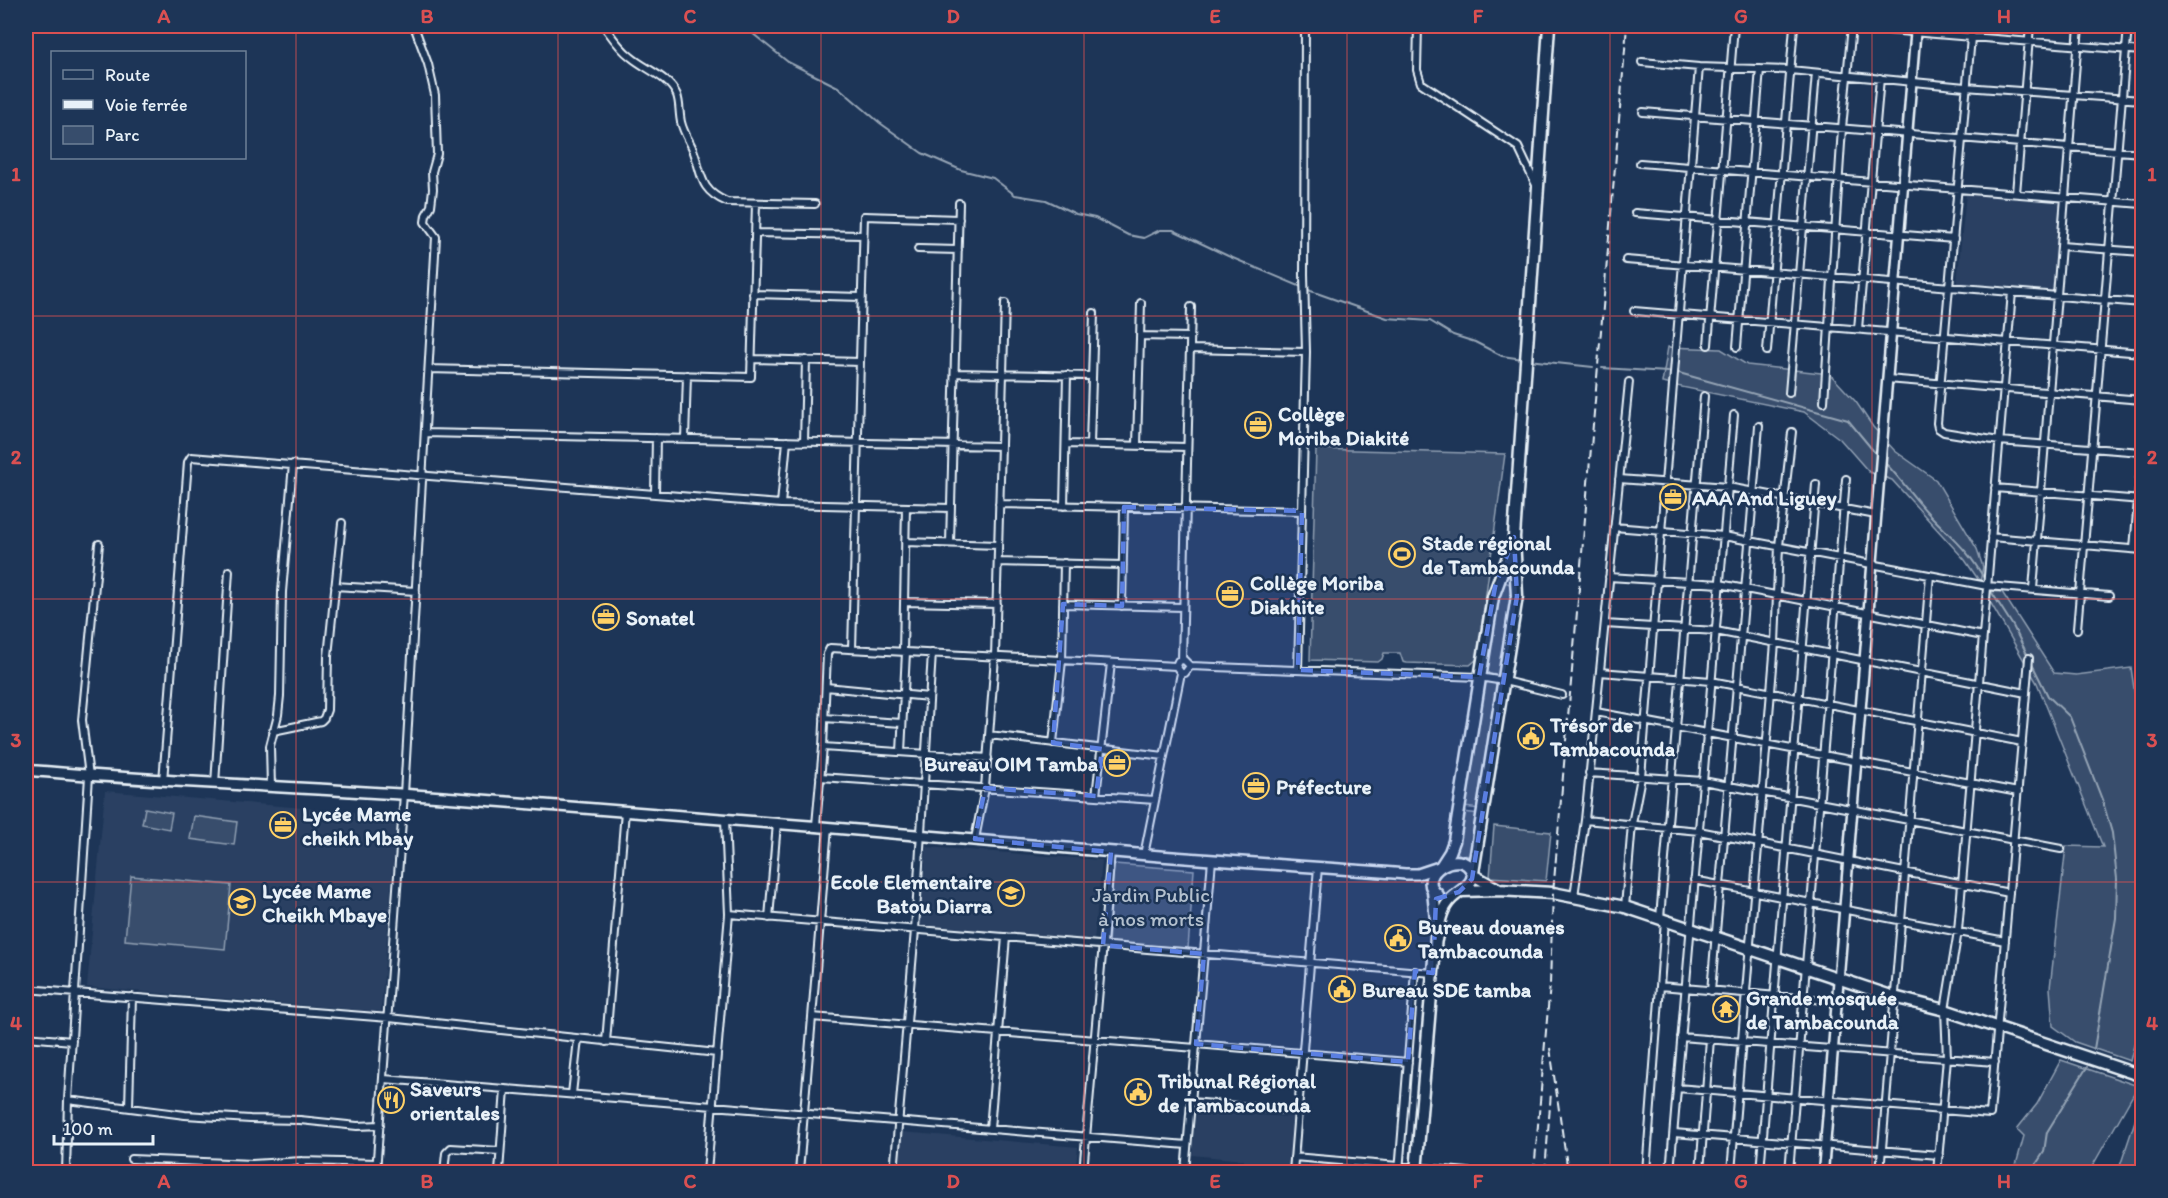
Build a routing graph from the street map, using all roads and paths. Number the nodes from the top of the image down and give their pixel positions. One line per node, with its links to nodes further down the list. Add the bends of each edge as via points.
1 (416, 26): 128 (street, via 435,95 437,154 431,206 425,222 436,237)
2 (604, 26): 62 (street, via 630,57 673,88 682,129 705,185 716,197 728,202)
3 (1305, 26): 123 (street)
4 (1418, 26): 57 (street, via 1417,70 1421,82 1518,147)
5 (1549, 26): 57 (highway)
6 (1734, 26): 22 (street)
7 (1794, 26): 24 (street)
8 (1839, 26): 9 (street)
9 (1852, 26): 14 (street); 26 (street)
10 (1972, 26): 15 (street)
11 (2030, 26): 16 (street)
12 (2079, 26): 17 (street)
13 (2128, 26): 18 (street)
14 (1916, 29): 15 (street); 28 (street)
15 (1971, 37): 16 (street); 29 (street)
16 (2028, 41): 17 (street); 30 (street)
17 (2077, 45): 18 (street); 31 (street)
18 (2126, 50): 19 (street); 32 (street)
19 (2142, 51)
20 (1642, 63): 21 (street)
21 (1699, 67): 22 (street); 35 (street)
22 (1730, 67): 23 (street); 36 (street)
23 (1760, 69): 24 (street); 37 (street)
24 (1790, 70): 25 (street); 38 (street)
25 (1816, 73): 26 (street); 39 (street)
26 (1847, 76): 27 (street); 40 (street)
27 (1880, 78): 28 (street); 41 (street)
28 (1912, 81): 29 (street); 42 (street)
29 (1965, 87): 30 (street); 43 (street)
30 (2024, 91): 31 (street); 44 (street)
31 (2074, 94): 32 (street); 45 (street)
32 (2121, 98): 33 (street); 46 (street)
33 (2142, 100)
34 (1643, 112): 35 (street)
35 (1695, 116): 36 (street); 49 (street)
36 (1726, 118): 37 (street); 50 (street)
37 (1756, 121): 38 (street); 51 (street)
38 (1786, 123): 39 (street); 52 (street)
39 (1812, 125): 40 (street); 53 (street)
40 (1842, 128): 41 (street); 54 (street)
41 (1875, 131): 42 (street); 55 (street)
42 (1907, 134): 43 (street); 56 (street)
43 (1963, 138): 44 (street); 58 (street)
44 (2021, 143): 45 (street); 59 (street)
45 (2070, 147): 46 (street); 60 (street)
46 (2117, 151): 47 (street); 61 (street)
47 (2142, 153)
48 (1640, 163): 49 (street)
49 (1690, 167): 50 (street); 67 (street)
50 (1722, 170): 51 (street); 69 (street)
51 (1752, 172): 52 (street); 70 (street)
52 (1782, 174): 53 (street); 71 (street)
53 (1808, 176): 54 (street); 72 (street)
54 (1840, 179): 55 (street); 73 (street)
55 (1871, 182): 56 (street); 74 (street)
56 (1903, 184): 58 (street); 77 (street)
57 (1538, 187): 195 (highway)
58 (1958, 189): 59 (street); 78 (street)
59 (2016, 194): 60 (street)
60 (2065, 198): 61 (street); 79 (street)
61 (2113, 202): 65 (street); 81 (street)
62 (756, 203): 64 (street); 75 (street)
63 (959, 203): 68 (street)
64 (815, 204)
65 (2142, 204)
66 (1635, 213): 67 (street)
67 (1686, 217): 69 (street); 85 (street)
68 (959, 219): 76 (street, via 864,216); 82 (street)
69 (1718, 220): 70 (street); 86 (street)
70 (1748, 222): 71 (street); 87 (street)
71 (1778, 225): 72 (street); 88 (street)
72 (1803, 227): 73 (street); 89 (street)
73 (1835, 229): 74 (street); 90 (street)
74 (1866, 232): 77 (street); 91 (street)
75 (755, 233): 76 (street); 95 (street)
76 (863, 235): 97 (street)
77 (1899, 235): 78 (street); 92 (street)
78 (1954, 240): 93 (street)
79 (2061, 246): 81 (street); 96 (street)
80 (918, 249): 82 (street)
81 (2109, 249): 83 (street); 98 (street)
82 (958, 250): 129 (street)
83 (2142, 252)
84 (1626, 261): 85 (street)
85 (1682, 265): 86 (street); 105 (street)
86 (1714, 268): 87 (street); 106 (street)
87 (1744, 270): 88 (street); 107 (street)
88 (1774, 273): 89 (street); 108 (street)
89 (1799, 275): 90 (street); 109 (street)
90 (1831, 278): 91 (street); 110 (street)
91 (1862, 280): 92 (street); 111 (street)
92 (1895, 283): 93 (street); 112 (street)
93 (1950, 287): 94 (street); 114 (street)
94 (2012, 292): 96 (street); 116 (street)
95 (753, 294): 97 (street); 125 (street)
96 (2057, 296): 98 (street); 118 (street)
97 (861, 297): 127 (street)
98 (2104, 300): 101 (street); 121 (street)
99 (1005, 303): 130 (street)
100 (1141, 303): 113 (street)
101 (2142, 303)
102 (1191, 307): 115 (street)
103 (1634, 311): 105 (street)
104 (1094, 313): 133 (street)
105 (1678, 314): 106 (street); 167 (street)
106 (1710, 317): 107 (street); 117 (street)
107 (1740, 319): 108 (street); 119 (street)
108 (1770, 322): 109 (street); 122 (street)
109 (1795, 324): 110 (street); 138 (street)
110 (1830, 327): 111 (street); 143 (street)
111 (1858, 329): 112 (street)
112 (1891, 332): 114 (street); 134 (street)
113 (1140, 336): 115 (street); 158 (street)
114 (1946, 336): 116 (street); 136 (street)
115 (1190, 337): 120 (street)
116 (2007, 342): 118 (street); 137 (street)
117 (1708, 345)
118 (2053, 345): 121 (street); 139 (street)
119 (1737, 346)
120 (1190, 349): 123 (street); 160 (street)
121 (2100, 349): 124 (street); 141 (street)
122 (1767, 351)
123 (1306, 352): 188 (street)
124 (2142, 353)
125 (752, 359): 126 (street); 131 (street, via 751,377)
126 (806, 360): 127 (street); 152 (street)
127 (860, 362): 153 (street)
128 (429, 369): 131 (street); 147 (street)
129 (955, 373): 130 (street); 157 (street)
130 (1003, 374): 132 (street); 159 (street)
131 (687, 375): 149 (street)
132 (1067, 375): 133 (street); 154 (street)
133 (1092, 376): 155 (street)
134 (1887, 380): 136 (street); 189 (street)
135 (1629, 382): 165 (street)
136 (1942, 384): 137 (street); 151 (street, via 1938,428)
137 (2003, 389): 139 (street); 151 (street)
138 (1789, 393)
139 (2049, 393): 141 (street); 156 (street)
140 (1704, 396): 168 (street)
141 (2096, 397): 142 (street); 161 (street)
142 (2142, 400)
143 (1824, 402)
144 (1734, 415): 170 (street)
145 (1759, 426): 172 (street)
146 (1792, 432): 176 (street)
147 (425, 433): 148 (street); 164 (street)
148 (656, 438): 149 (street); 174 (street)
149 (685, 439): 150 (street)
150 (787, 441): 152 (street); 178 (street)
151 (1999, 441): 156 (street); 171 (street)
152 (804, 442): 153 (street)
153 (858, 443): 157 (street); 181 (street)
154 (1066, 444): 155 (street); 182 (street)
155 (1090, 444): 158 (street)
156 (2045, 444): 161 (street); 173 (street)
157 (953, 445): 159 (street); 185 (street)
158 (1137, 445): 160 (street)
159 (1001, 446): 179 (street)
160 (1187, 447): 186 (street)
161 (2092, 448): 162 (street); 175 (street)
162 (2142, 451): 177 (street)
163 (293, 464): 164 (street); 283 (street, via 282,592 280,696); 307 (street, via 189,459)
164 (423, 474): 174 (street); 223 (street)
165 (1619, 479): 167 (street); 191 (street)
166 (1846, 479): 187 (street)
167 (1665, 482): 168 (street); 192 (street)
168 (1697, 484): 170 (street); 193 (street)
169 (1816, 484): 180 (street)
170 (1728, 487): 172 (street); 194 (street)
171 (1995, 488): 173 (street); 196 (street)
172 (1754, 492): 176 (street); 197 (street)
173 (2041, 492): 175 (street); 198 (street)
174 (655, 493): 178 (street)
175 (2088, 495): 177 (street); 203 (street)
176 (1784, 498): 180 (street); 204 (street)
177 (2140, 500): 205 (street)
178 (781, 504): 181 (street)
179 (999, 504): 182 (street); 202 (street)
180 (1814, 504): 187 (street); 207 (street)
181 (856, 506): 183 (street); 245 (street)
182 (1064, 506): 184 (street)
183 (906, 507): 185 (street); 199 (street)
184 (1124, 507): 186 (street); 211 (street)
185 (951, 508): 200 (street)
186 (1186, 509): 188 (street); 232 (street)
187 (1844, 510): 189 (street); 208 (street)
188 (1302, 512): 257 (street)
189 (1876, 515): 212 (street)
190 (342, 523): 219 (street)
191 (1614, 527): 192 (street); 215 (street)
192 (1661, 532): 193 (street); 216 (street)
193 (1692, 534): 194 (street); 217 (street)
194 (1724, 536): 197 (street); 218 (street)
195 (1514, 537): 262 (highway, via 1492,597); 264 (highway, via 1518,590)
196 (1991, 537): 198 (street); 220 (street)
197 (1749, 541): 204 (street); 221 (street)
198 (2037, 541): 203 (street); 222 (street)
199 (906, 542): 200 (street); 227 (street)
200 (950, 543): 202 (street)
201 (99, 544): 303 (street, via 82,720)
202 (998, 544): 209 (street)
203 (2084, 545): 205 (street); 224 (street)
204 (1779, 546): 207 (street); 225 (street)
205 (2134, 549): 206 (street)
206 (2142, 550)
207 (1810, 553): 208 (street); 228 (street)
208 (1840, 558): 212 (street); 233 (street)
209 (998, 562): 210 (street); 229 (street)
210 (1064, 563): 211 (street); 230 (street)
211 (1123, 565): 231 (street)
212 (1872, 565): 214 (street); 234 (street)
213 (229, 572): 310 (street)
214 (1930, 575): 220 (street); 236 (street)
215 (1609, 577): 216 (street); 235 (street)
216 (1657, 580): 217 (street); 237 (street)
217 (1688, 582): 218 (street); 238 (street)
218 (1719, 585): 221 (street); 240 (street)
219 (334, 586): 223 (street); 283 (street, via 324,718)
220 (1987, 586): 222 (street); 242 (street)
221 (1745, 590): 225 (street); 241 (street)
222 (2033, 590): 224 (street)
223 (416, 591): 317 (street)
224 (2080, 593): 226 (street); 239 (street)
225 (1776, 596): 228 (street); 243 (street)
226 (2109, 596)
227 (904, 602): 229 (street); 246 (street)
228 (1806, 602): 233 (street); 244 (street)
229 (997, 604): 249 (street)
230 (1063, 604): 231 (street); 252 (street)
231 (1122, 606): 232 (street)
232 (1183, 607): 251 (street)
233 (1836, 607): 234 (street); 248 (street)
234 (1868, 614): 236 (street); 253 (street)
235 (1605, 624): 237 (street); 258 (street)
236 (1926, 625): 242 (street); 259 (street)
237 (1653, 627): 238 (street); 261 (street)
238 (1684, 629): 240 (street); 263 (street)
239 (2077, 629)
240 (1716, 631): 241 (street); 265 (street)
241 (1741, 636): 243 (street); 267 (street)
242 (1983, 636): 266 (street)
243 (1774, 643): 244 (street); 269 (street)
244 (1803, 648): 248 (street); 274 (street)
245 (852, 650): 246 (street); 268 (street, via 830,648)
246 (904, 652): 247 (street); 271 (street)
247 (932, 654): 249 (street); 273 (street)
248 (1832, 654): 253 (street); 275 (street)
249 (995, 657): 252 (street); 286 (street)
250 (2029, 658): 270 (street)
251 (1182, 660): 255 (street); 256 (street)
252 (1062, 661): 254 (street); 289 (street)
253 (1864, 661): 259 (street); 276 (street)
254 (1111, 663): 255 (street); 292 (street)
255 (1176, 666): 260 (street)
256 (1190, 666): 257 (street); 260 (street)
257 (1298, 670): 262 (street)
258 (1600, 672): 261 (street); 277 (street)
259 (1922, 672): 266 (street); 280 (street)
260 (1181, 674): 297 (street)
261 (1649, 676): 263 (street); 279 (street)
262 (1479, 677): 264 (street); 346 (highway, via 1454,840)
263 (1680, 679): 265 (street); 282 (street)
264 (1504, 681): 272 (street); 349 (highway)
265 (1711, 681): 267 (street); 284 (street)
266 (1978, 683): 270 (street); 285 (street)
267 (1737, 686): 269 (street); 287 (street)
268 (826, 687): 271 (street); 278 (street)
269 (1770, 692): 274 (street); 290 (street)
270 (2026, 693): 288 (street)
271 (904, 695): 273 (street); 281 (street)
272 (1562, 695)
273 (929, 697): 295 (street)
274 (1798, 698): 275 (street); 293 (street)
275 (1828, 704): 276 (street); 296 (street)
276 (1860, 711): 280 (street); 299 (street)
277 (1596, 712): 279 (street); 302 (street)
278 (824, 718): 281 (street); 291 (street)
279 (1646, 722): 282 (street); 305 (street)
280 (1918, 722): 285 (street); 301 (street)
281 (902, 723): 294 (street)
282 (1676, 727): 284 (street); 306 (street)
283 (273, 730): 313 (street)
284 (1707, 733): 287 (street); 308 (street)
285 (1974, 733): 288 (street); 309 (street)
286 (989, 735): 289 (street); 298 (street)
287 (1733, 738): 290 (street); 312 (street)
288 (2022, 742): 315 (street)
289 (1053, 743): 292 (street)
290 (1766, 744): 293 (street); 316 (street)
291 (823, 747): 294 (street); 304 (street)
292 (1102, 749): 297 (street); 318 (street)
293 (1794, 750): 296 (street); 319 (street)
294 (901, 752): 295 (street)
295 (925, 754): 298 (street); 311 (street)
296 (1824, 755): 299 (street); 321 (street)
297 (1164, 756): 320 (street)
298 (988, 758): 314 (street)
299 (1856, 762): 301 (street); 322 (street)
300 (26, 770): 303 (main road)
301 (1914, 772): 309 (street); 326 (street)
302 (1589, 773): 305 (street); 325 (street)
303 (89, 776): 307 (main road); 389 (street)
304 (820, 777): 311 (street); 329 (street)
305 (1641, 777): 306 (street); 328 (street)
306 (1672, 779): 308 (street); 331 (street)
307 (162, 781): 310 (main road)
308 (1703, 782): 312 (street); 332 (street)
309 (1970, 783): 315 (street); 333 (street)
310 (215, 784): 313 (main road)
311 (924, 784): 314 (street); 334 (street)
312 (1729, 786): 316 (street); 335 (street)
313 (271, 787): 317 (main road)
314 (985, 788): 318 (street); 336 (street)
315 (2018, 792): 337 (street)
316 (1762, 793): 319 (street); 338 (street)
317 (404, 794): 323 (main road); 398 (street)
318 (1096, 796): 320 (street)
319 (1790, 798): 321 (street); 339 (street)
320 (1155, 800): 343 (street)
321 (1820, 803): 322 (street); 342 (street)
322 (1852, 810): 326 (street); 345 (street)
323 (625, 811): 324 (main road); 409 (street)
324 (725, 819): 327 (main road); 364 (street)
325 (1585, 820): 328 (street); 359 (street)
326 (1909, 820): 333 (street); 348 (street)
327 (777, 823): 329 (main road); 365 (street)
328 (1632, 824): 331 (street); 362 (street)
329 (816, 825): 330 (main road)
330 (828, 827): 334 (main road); 368 (street)
331 (1668, 828): 332 (street); 366 (street)
332 (1699, 831): 335 (street); 351 (street)
333 (1966, 831): 337 (street); 352 (street)
334 (920, 835): 336 (main road); 370 (street)
335 (1724, 836): 338 (street); 353 (street)
336 (975, 839): 341 (main road)
337 (2013, 840): 340 (street); 358 (street)
338 (1758, 843): 339 (street); 356 (street)
339 (1786, 849): 342 (street); 360 (street)
340 (2061, 849)
341 (1111, 852): 343 (main road); 376 (street)
342 (1815, 854): 345 (street); 361 (street)
343 (1144, 855): 344 (main road)
344 (1212, 860): 347 (main road); 378 (street)
345 (1848, 861): 348 (street); 363 (street)
346 (1440, 866): 349 (highway, via 1462,861); 350 (main road); 354 (highway, via 1430,877)
347 (1318, 867): 350 (main road); 380 (street)
348 (1905, 872): 352 (street); 367 (street)
349 (1473, 873): 355 (highway); 357 (highway, via 1471,883)
350 (1405, 874): 354 (main road, via 1417,877)
351 (1694, 880): 353 (street); 369 (street)
352 (1962, 883): 358 (street); 371 (street)
353 (1720, 885): 356 (street); 372 (street)
354 (1432, 889): 357 (highway, via 1442,896); 374 (highway)
355 (1499, 890): 357 (highway); 359 (highway)
356 (1754, 891): 360 (street); 377 (street)
357 (1460, 892): 374 (highway, via 1443,911)
358 (2009, 893): 375 (street)
359 (1574, 896): 362 (highway)
360 (1782, 897): 361 (street); 379 (street)
361 (1812, 903): 363 (street); 381 (street)
362 (1625, 907): 366 (highway)
363 (1844, 909): 367 (street); 384 (street)
364 (729, 915): 365 (street); 414 (street)
365 (769, 918): 368 (street)
366 (1662, 919): 369 (highway); 385 (street)
367 (1901, 920): 371 (street); 393 (street)
368 (820, 922): 370 (street); 397 (street)
369 (1690, 929): 372 (highway); 387 (street)
370 (915, 930): 373 (street); 399 (street)
371 (1958, 931): 375 (street); 396 (street)
372 (1716, 937): 377 (highway); 388 (street)
373 (1006, 938): 376 (street); 401 (street)
374 (1436, 940): 383 (highway)
375 (2005, 941): 400 (street)
376 (1103, 945): 378 (street); 406 (street)
377 (1749, 948): 379 (highway); 390 (street)
378 (1204, 954): 380 (street); 411 (street)
379 (1777, 957): 381 (highway); 391 (street)
380 (1311, 963): 382 (street); 415 (street)
381 (1806, 967): 384 (highway); 394 (street)
382 (1415, 971): 383 (street); 418 (street)
383 (1433, 973): 458 (highway)
384 (1839, 978): 393 (highway); 395 (street)
385 (1660, 986): 387 (street); 472 (street)
386 (26, 988): 389 (street)
387 (1685, 988): 388 (street); 403 (street)
388 (1711, 991): 390 (street)
389 (75, 992): 392 (street); 407 (street)
390 (1746, 993): 391 (street); 408 (street)
391 (1774, 996): 394 (street); 410 (street)
392 (132, 997): 398 (street); 434 (street)
393 (1894, 997): 396 (highway); 416 (street)
394 (1804, 998): 395 (street); 412 (street)
395 (1837, 1001): 413 (street)
396 (1945, 1010): 400 (highway); 417 (street)
397 (812, 1017): 399 (street); 437 (street)
398 (389, 1018): 404 (street); 421 (street)
399 (907, 1024): 401 (street); 438 (street)
400 (1997, 1029): 419 (street); 420 (highway)
401 (998, 1032): 406 (street); 440 (street)
402 (26, 1037): 407 (street)
403 (1682, 1037): 405 (street); 422 (street)
404 (578, 1039): 409 (street); 426 (street)
405 (1710, 1039): 408 (street); 424 (street)
406 (1095, 1040): 411 (street); 443 (street)
407 (72, 1041): 429 (street)
408 (1742, 1041): 410 (street); 425 (street)
409 (606, 1042): 414 (street)
410 (1770, 1044): 412 (street); 427 (street)
411 (1196, 1046): 415 (street); 431 (street)
412 (1800, 1046): 413 (street); 428 (street)
413 (1833, 1049): 416 (street); 430 (street)
414 (717, 1053): 433 (street)
415 (1303, 1053): 418 (street); 436 (street)
416 (1890, 1054): 417 (street); 432 (street)
417 (1947, 1058): 419 (street); 435 (street)
418 (1408, 1062): 457 (street)
419 (1995, 1062): 435 (street, via 1990,1114)
420 (2142, 1076)
421 (384, 1079): 423 (street); 439 (street)
422 (1677, 1088): 424 (street); 441 (street)
423 (505, 1089): 426 (street); 449 (street)
424 (1706, 1090): 425 (street); 442 (street)
425 (1737, 1093): 427 (street); 444 (street)
426 (572, 1094): 433 (street)
427 (1766, 1095): 428 (street); 445 (street)
428 (1796, 1098): 430 (street); 446 (street)
429 (68, 1100): 434 (street); 459 (street)
430 (1829, 1101): 432 (street); 448 (street)
431 (1191, 1102): 436 (street); 447 (street)
432 (1885, 1105): 435 (street); 450 (street)
433 (713, 1106): 437 (street); 465 (street)
434 (129, 1107): 439 (street, via 239,1119)
435 (1942, 1110): 451 (street)
436 (1298, 1111): 452 (street)
437 (804, 1113): 438 (street); 466 (street)
438 (899, 1121): 440 (street); 467 (street)
439 (380, 1125): 455 (street)
440 (990, 1129): 443 (street)
441 (1674, 1133): 442 (street); 473 (street)
442 (1702, 1136): 444 (street); 474 (street)
443 (1086, 1137): 447 (street); 468 (street)
444 (1734, 1138): 445 (street); 475 (street)
445 (1762, 1141): 446 (street); 476 (street)
446 (1792, 1143): 448 (street); 477 (street)
447 (1187, 1145): 469 (street)
448 (1825, 1146): 450 (street); 478 (street)
449 (501, 1151): 463 (street, via 451,1148 446,1153); 464 (street)
450 (1881, 1151): 451 (street); 479 (street)
451 (1939, 1155): 480 (street)
452 (1294, 1157): 457 (street); 470 (street)
453 (131, 1159): 456 (street)
454 (302, 1161): 455 (street); 456 (street); 461 (street)
455 (377, 1162): 462 (street)
456 (252, 1164): 460 (street)
457 (1399, 1169): 458 (street)
458 (1416, 1170): 471 (street)
459 (66, 1173)
460 (251, 1173)
461 (301, 1173)
462 (376, 1173)
463 (444, 1173)
464 (499, 1173)
465 (707, 1173)
466 (799, 1173)
467 (894, 1173)
468 (1083, 1173)
469 (1185, 1173)
470 (1293, 1173)
471 (1468, 1173)
472 (1646, 1173)
473 (1670, 1173)
474 (1700, 1173)
475 (1731, 1173)
476 (1760, 1173)
477 (1789, 1173)
478 (1823, 1173)
479 (1880, 1173)
480 (1937, 1173)

